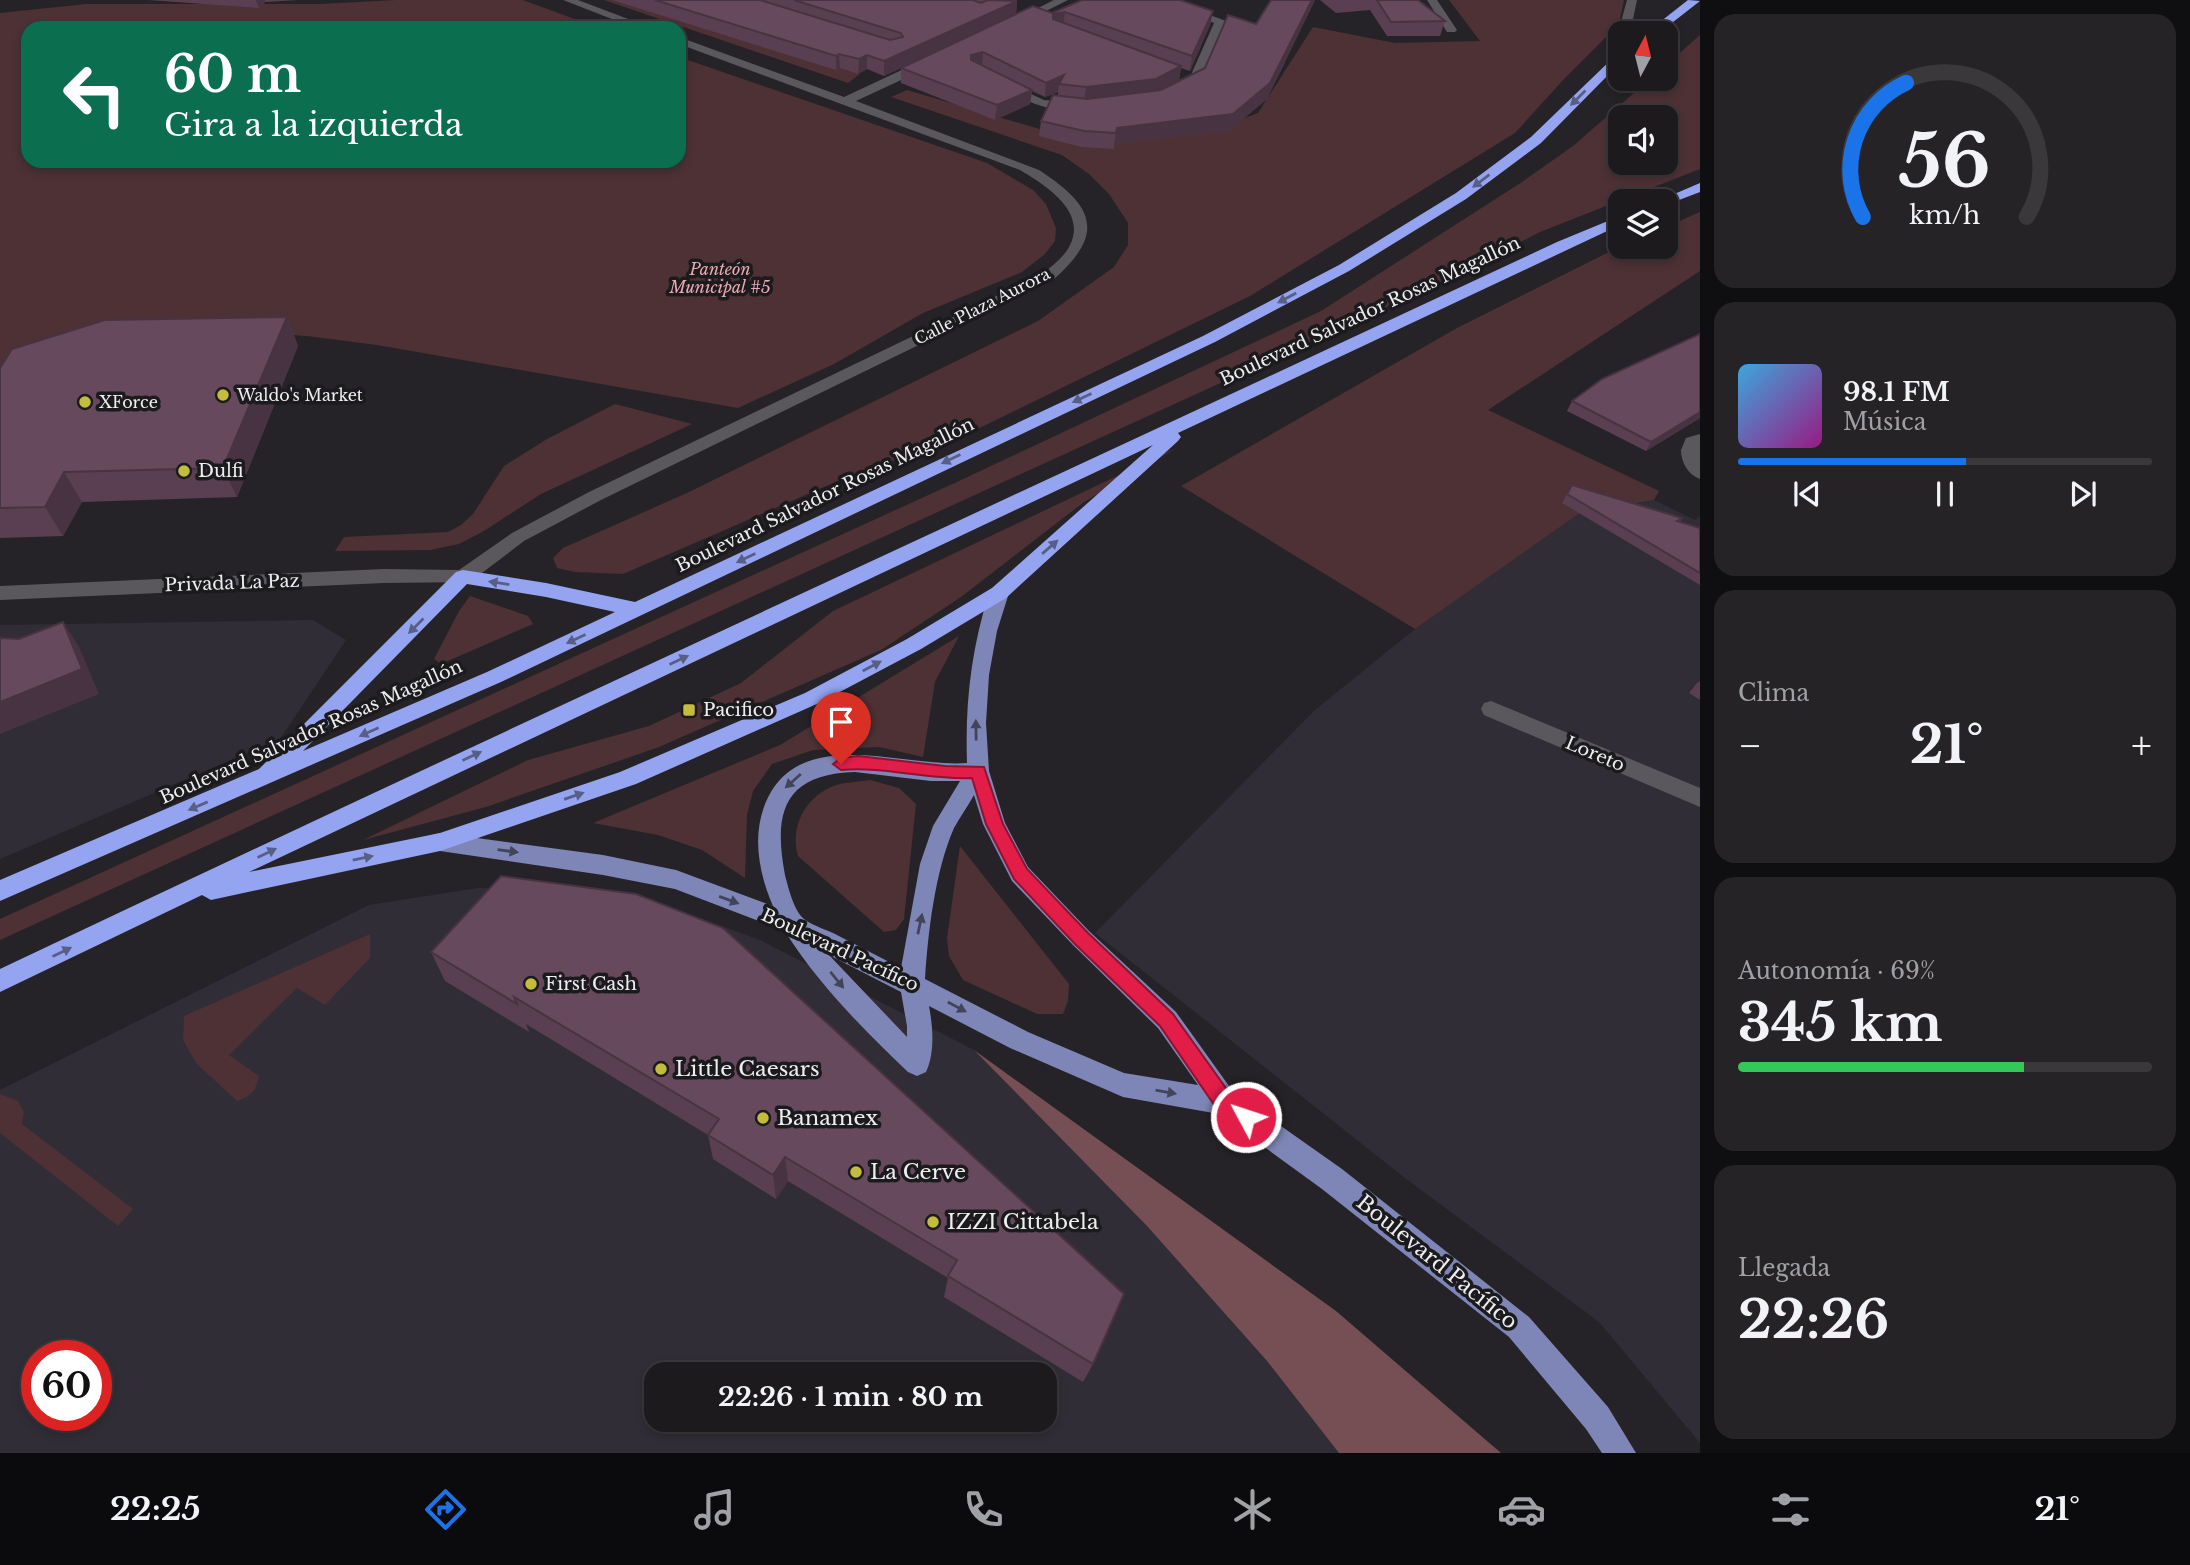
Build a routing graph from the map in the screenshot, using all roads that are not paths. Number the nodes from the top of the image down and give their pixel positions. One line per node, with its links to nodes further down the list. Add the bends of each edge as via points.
1 (568, 0): 9 (main road)
2 (1031, 0): 8 (main road)
3 (1063, 0): 8 (main road)
4 (1158, 0): 18 (main road, via 1220,21 1189,77)
5 (1433, 0): 13 (main road)
6 (1632, 0): 10 (main road)
7 (1695, 0): 11 (highway)
8 (1049, 7): 12 (main road)
9 (626, 21)
10 (1627, 21)
11 (1668, 21)
12 (1011, 24)
13 (1451, 30)
14 (686, 42): 19 (main road, Calle Plaza Aurora)
15 (936, 59): 19 (main road)
16 (1608, 69): 30 (highway, Boulevard Salvador Rosas Magallón, one-way to 30, via 1536,140 1461,196 1344,268 1209,339)
17 (998, 82): 20 (main road, via 1041,103)
18 (1167, 94)
19 (847, 100): 27 (main road, Calle Plaza Aurora, via 1025,167 1049,181 1073,207 1079,242 1049,276 595,496 518,537)
20 (1084, 108)
21 (1700, 187): 22 (highway)
22 (1678, 196)
23 (1608, 225): 24 (highway, Boulevard Salvador Rosas Magallón)
24 (1189, 421): 29 (highway, one-way to 24); 37 (highway, Boulevard Salvador Rosas Magallón, one-way to 24)
25 (1700, 439): 26 (main road, via 1688,449)
26 (1700, 474)
27 (463, 577): 28 (main road, Privada La Paz, via 384,576); 30 (highway, one-way to 27); 33 (highway, one-way to 33)
28 (0, 593)
29 (999, 593): 32 (main road, Boulevard Pacífico, one-way to 29, via 979,675); 35 (highway, one-way to 29, via 628,778 812,698)
30 (638, 610): 33 (highway, Boulevard Salvador Rosas Magallón, one-way to 33)
31 (1491, 709): 34 (main road, Loreto)
32 (978, 771): 38 (main road, one-way to 38, via 945,773 858,762 824,765 798,774 778,795 768,833 771,875); 40 (main road, one-way to 32, via 931,864 944,826); 41 (main road, Boulevard Pacífico, via 994,824 1020,874 1167,1020)
33 (260, 780): 36 (highway, Boulevard Salvador Rosas Magallón, one-way to 36)
34 (1700, 798)
35 (440, 842): 37 (highway, one-way to 35); 38 (main road, Boulevard Pacífico, one-way to 38, via 676,880)
36 (0, 891)
37 (177, 897): 39 (highway, Boulevard Salvador Rosas Magallón, one-way to 37)
38 (790, 923): 40 (main road, Boulevard Pacífico); 40 (main road, one-way to 40, via 856,1004 917,1064 920,1026)
39 (0, 981)
40 (912, 984): 41 (main road, Boulevard Pacífico, one-way to 41, via 1020,1040 1123,1085)
41 (1224, 1102): 42 (main road, Boulevard Pacífico, via 1332,1178 1519,1327 1597,1418)
42 (1620, 1453)

